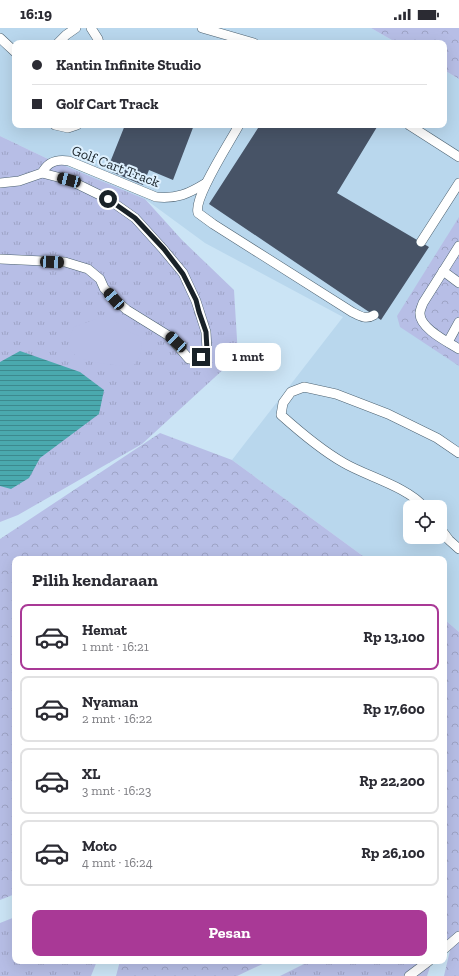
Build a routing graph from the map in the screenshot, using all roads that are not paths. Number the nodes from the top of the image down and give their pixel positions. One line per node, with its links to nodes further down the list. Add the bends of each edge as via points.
1 (76, 28): 5 (lane)
2 (91, 28): 6 (lane)
3 (202, 28): 7 (lane)
4 (0, 38): 8 (lane)
5 (61, 40)
6 (98, 40)
7 (244, 40)
8 (12, 49)
9 (237, 128): 14 (lane)
10 (414, 128): 11 (lane)
11 (459, 157)
12 (42, 173): 13 (lane, Golf Cart Track); 14 (lane, Golf Cart Track, via 51,162 69,160 156,197 166,198 188,194); 18 (lane, via 69,180 108,199 135,218 164,249 183,274 196,300 206,332 207,350 201,357 190,358 168,336 114,299 100,279 88,269 65,262)
13 (0, 183)
14 (206, 183): 21 (lane, via 197,206 201,216 352,312 362,317)
15 (459, 183): 16 (lane)
16 (421, 242)
17 (459, 246): 19 (lane)
18 (0, 259)
19 (443, 271): 20 (lane); 23 (lane, via 423,303 420,314 427,329)
20 (459, 283)
21 (374, 315)
22 (459, 322): 23 (lane)
23 (448, 342): 24 (lane)
24 (459, 350)
25 (459, 453): 26 (lane, via 438,438 336,394 304,387 291,392 282,403 281,415 301,433 344,464 401,490)
26 (415, 500)
27 (447, 537): 28 (lane)
28 (459, 549)
29 (457, 938): 30 (lane)
30 (447, 946)
31 (424, 964): 32 (lane)
32 (409, 976)

